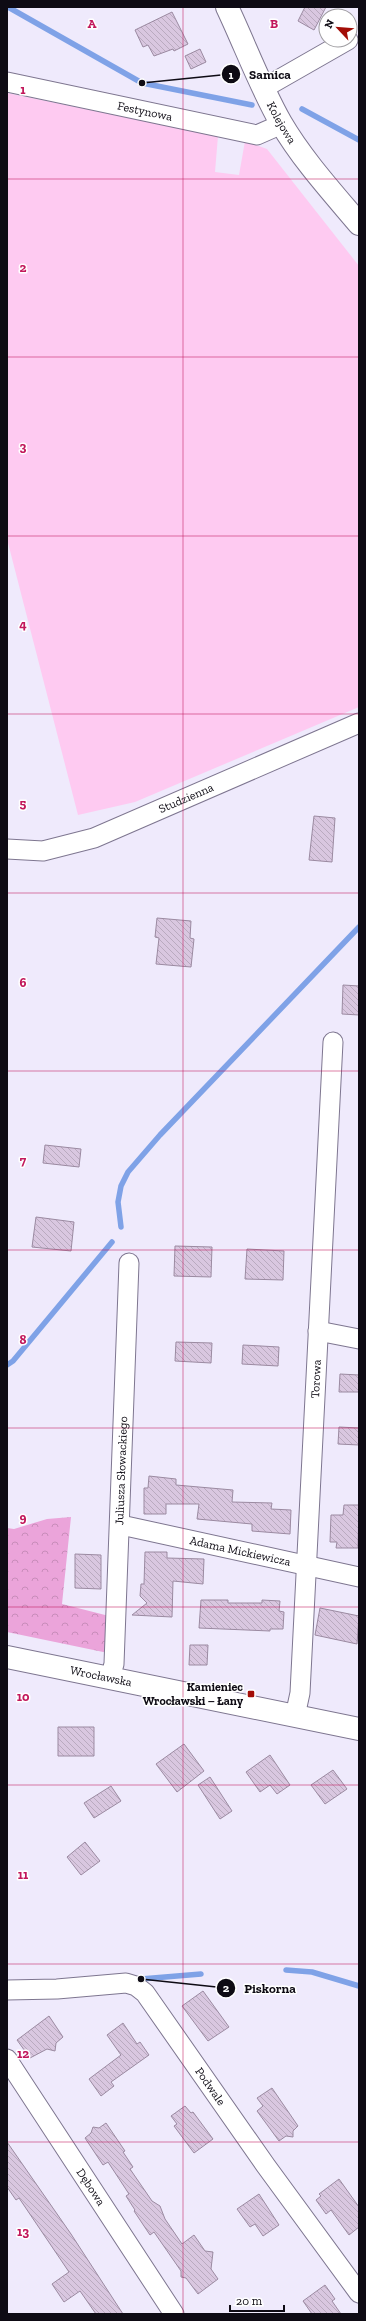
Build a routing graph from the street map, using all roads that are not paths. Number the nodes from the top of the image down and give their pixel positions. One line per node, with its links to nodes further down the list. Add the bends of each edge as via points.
1 (227, 7): 4 (main road, Kolejowa)
2 (333, 48): 4 (street)
3 (7, 82): 5 (street, Festynowa, via 257,135)
4 (264, 88): 5 (main road, Kolejowa)
5 (282, 124): 6 (main road, Kolejowa, via 312,167)
6 (359, 224)
7 (359, 724): 8 (street, Studzienna, via 94,838 44,851)
8 (7, 848)
9 (333, 1042): 11 (street, Torowa)
10 (129, 1262): 13 (street, Juliusza Słowackiego)
11 (318, 1331): 12 (street); 14 (street, Torowa)
12 (359, 1340)
13 (121, 1525): 14 (street, Adama Mickiewicza); 17 (street, Juliusza Słowackiego, via 114,1664)
14 (306, 1566): 15 (street, Adama Mickiewicza); 18 (street, Torowa, via 300,1693)
15 (359, 1577)
16 (7, 1658): 17 (main road, Wrocławska)
17 (110, 1678): 18 (main road, Wrocławska)
18 (295, 1716): 19 (main road, Wrocławska)
19 (359, 1729)
20 (7, 1990): 22 (street, Podwale, via 126,1983 136,1986 145,1993)
21 (7, 2060): 23 (street, Dębowa)
22 (359, 2293)
23 (174, 2314)

